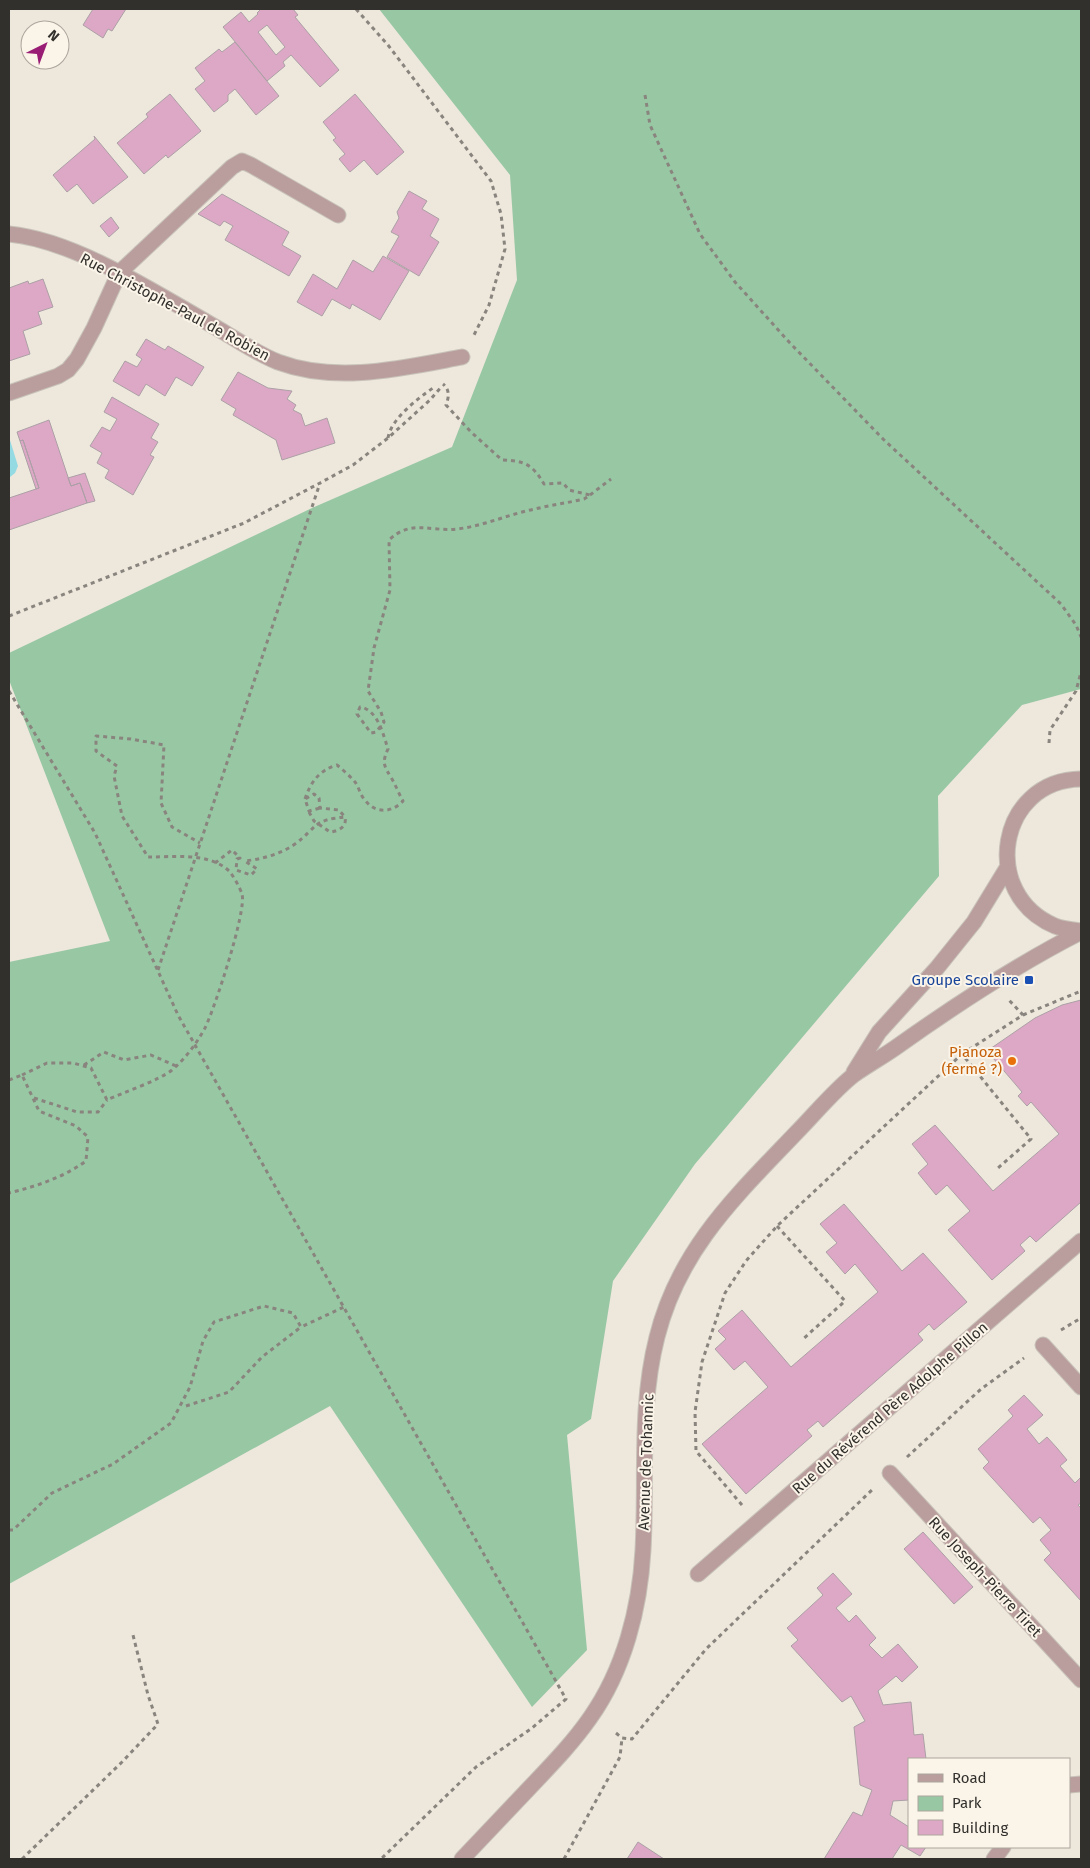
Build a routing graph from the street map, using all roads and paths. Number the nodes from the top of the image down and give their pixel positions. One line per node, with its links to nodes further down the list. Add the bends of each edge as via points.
1 (646, 95): 11 (path, via 650,125 700,234 735,282 884,439 1061,604)
2 (338, 215): 4 (street, via 242,161)
3 (9, 234): 4 (street, Rue Christophe-Paul de Robien, via 45,241)
4 (119, 273): 5 (street, Rue Christophe-Paul de Robien, via 258,353 305,369 337,373 396,369); 6 (street, via 94,328 68,370)
5 (462, 357)
6 (9, 393)
7 (388, 438): 10 (path, via 390,428 397,420 440,381 449,395 446,405 502,460 529,464 544,484 564,483 569,490)
8 (611, 479): 10 (path)
9 (320, 482): 23 (path)
10 (590, 495): 14 (path, via 457,529 413,527 398,532 389,540 390,590 374,648 368,691 381,712 384,722)
11 (1081, 637)
12 (1081, 672): 15 (path, via 1076,691 1050,730)
13 (9, 691): 28 (path, via 95,833)
14 (380, 726): 14 (path, via 368,708 360,707 357,714 371,733); 18 (path, via 388,749 384,768 403,801 397,807 386,811 372,806 356,782 337,765 321,772 308,790)
15 (1049, 744)
16 (1081, 770): 17 (street)
17 (1075, 779): 26 (street, via 1050,786 1033,796 1020,811 1006,848)
18 (306, 799): 19 (path, via 310,811); 19 (path, via 314,794 319,798)
19 (320, 808): 21 (path, via 339,810)
20 (309, 812): 22 (path)
21 (345, 817): 22 (path, via 327,818); 22 (path, via 343,827 338,831 330,832)
22 (317, 823): 25 (path, via 294,845 261,859 245,861 257,869 251,876 236,870 237,859 240,858 232,850)
23 (200, 842): 24 (path); 24 (path, via 172,827 161,803 164,745 96,736 96,751 117,766 114,776 122,816 148,857)
24 (195, 858): 25 (path); 28 (path)
25 (215, 863): 32 (path, via 229,871 242,895 241,915 209,1018)
26 (1007, 868): 27 (street, via 1016,893 1033,913 1056,927); 37 (street, Avenue de Tohannic, via 974,922 879,1032)
27 (1081, 931): 37 (street, Avenue de Tohannic, via 1009,972)
28 (158, 970): 32 (path)
29 (1081, 991): 31 (path)
30 (1006, 996): 31 (path)
31 (1023, 1015): 33 (path)
32 (195, 1045): 35 (path); 45 (path)
33 (962, 1054): 41 (path, via 1031,1139); 43 (path)
34 (83, 1066): 35 (path, via 104,1052 124,1060 151,1055); 36 (path, via 47,1063); 40 (path, via 91,1068)
35 (176, 1066): 40 (path)
36 (22, 1075): 38 (path); 39 (path)
37 (852, 1076): 63 (street, Avenue de Tohannic, via 735,1197 705,1233 683,1268 658,1335 650,1371 645,1406 643,1552 637,1610 623,1654 592,1716 571,1743)
38 (9, 1080)
39 (33, 1098): 40 (path, via 77,1112 98,1112); 42 (path, via 39,1111 76,1126 88,1137 86,1161 39,1186)
40 (107, 1100)
41 (998, 1168)
42 (9, 1193)
43 (777, 1226): 48 (path, via 845,1301); 53 (path, via 746,1261 725,1293 702,1362 695,1412 696,1450)
44 (1081, 1241): 53 (street, Rue du Révérend Père Adolphe Pillon)
45 (344, 1307): 47 (path); 62 (path, via 566,1699 476,1768)
46 (1081, 1318): 49 (path)
47 (302, 1327): 51 (path, via 262,1357 229,1392); 54 (path, via 293,1313 264,1306 214,1322 203,1341 190,1387 171,1423 113,1464 52,1494 13,1530)
48 (802, 1340)
49 (1043, 1345): 50 (street); 52 (path, via 981,1389)
50 (1081, 1387)
51 (186, 1406)
52 (890, 1473): 57 (street, Rue Joseph-Pierre Tiret); 59 (path, via 706,1649 632,1739)
53 (758, 1522): 55 (street, Rue du Révérend Père Adolphe Pillon)
54 (9, 1530)
55 (698, 1574)
56 (133, 1635): 61 (path, via 158,1724)
57 (1081, 1680)
58 (616, 1733): 59 (path)
59 (622, 1738): 64 (path, via 620,1757)
60 (1002, 1848): 65 (street)
61 (22, 1859)
62 (381, 1859)
63 (462, 1859)
64 (564, 1859)
65 (994, 1859)

